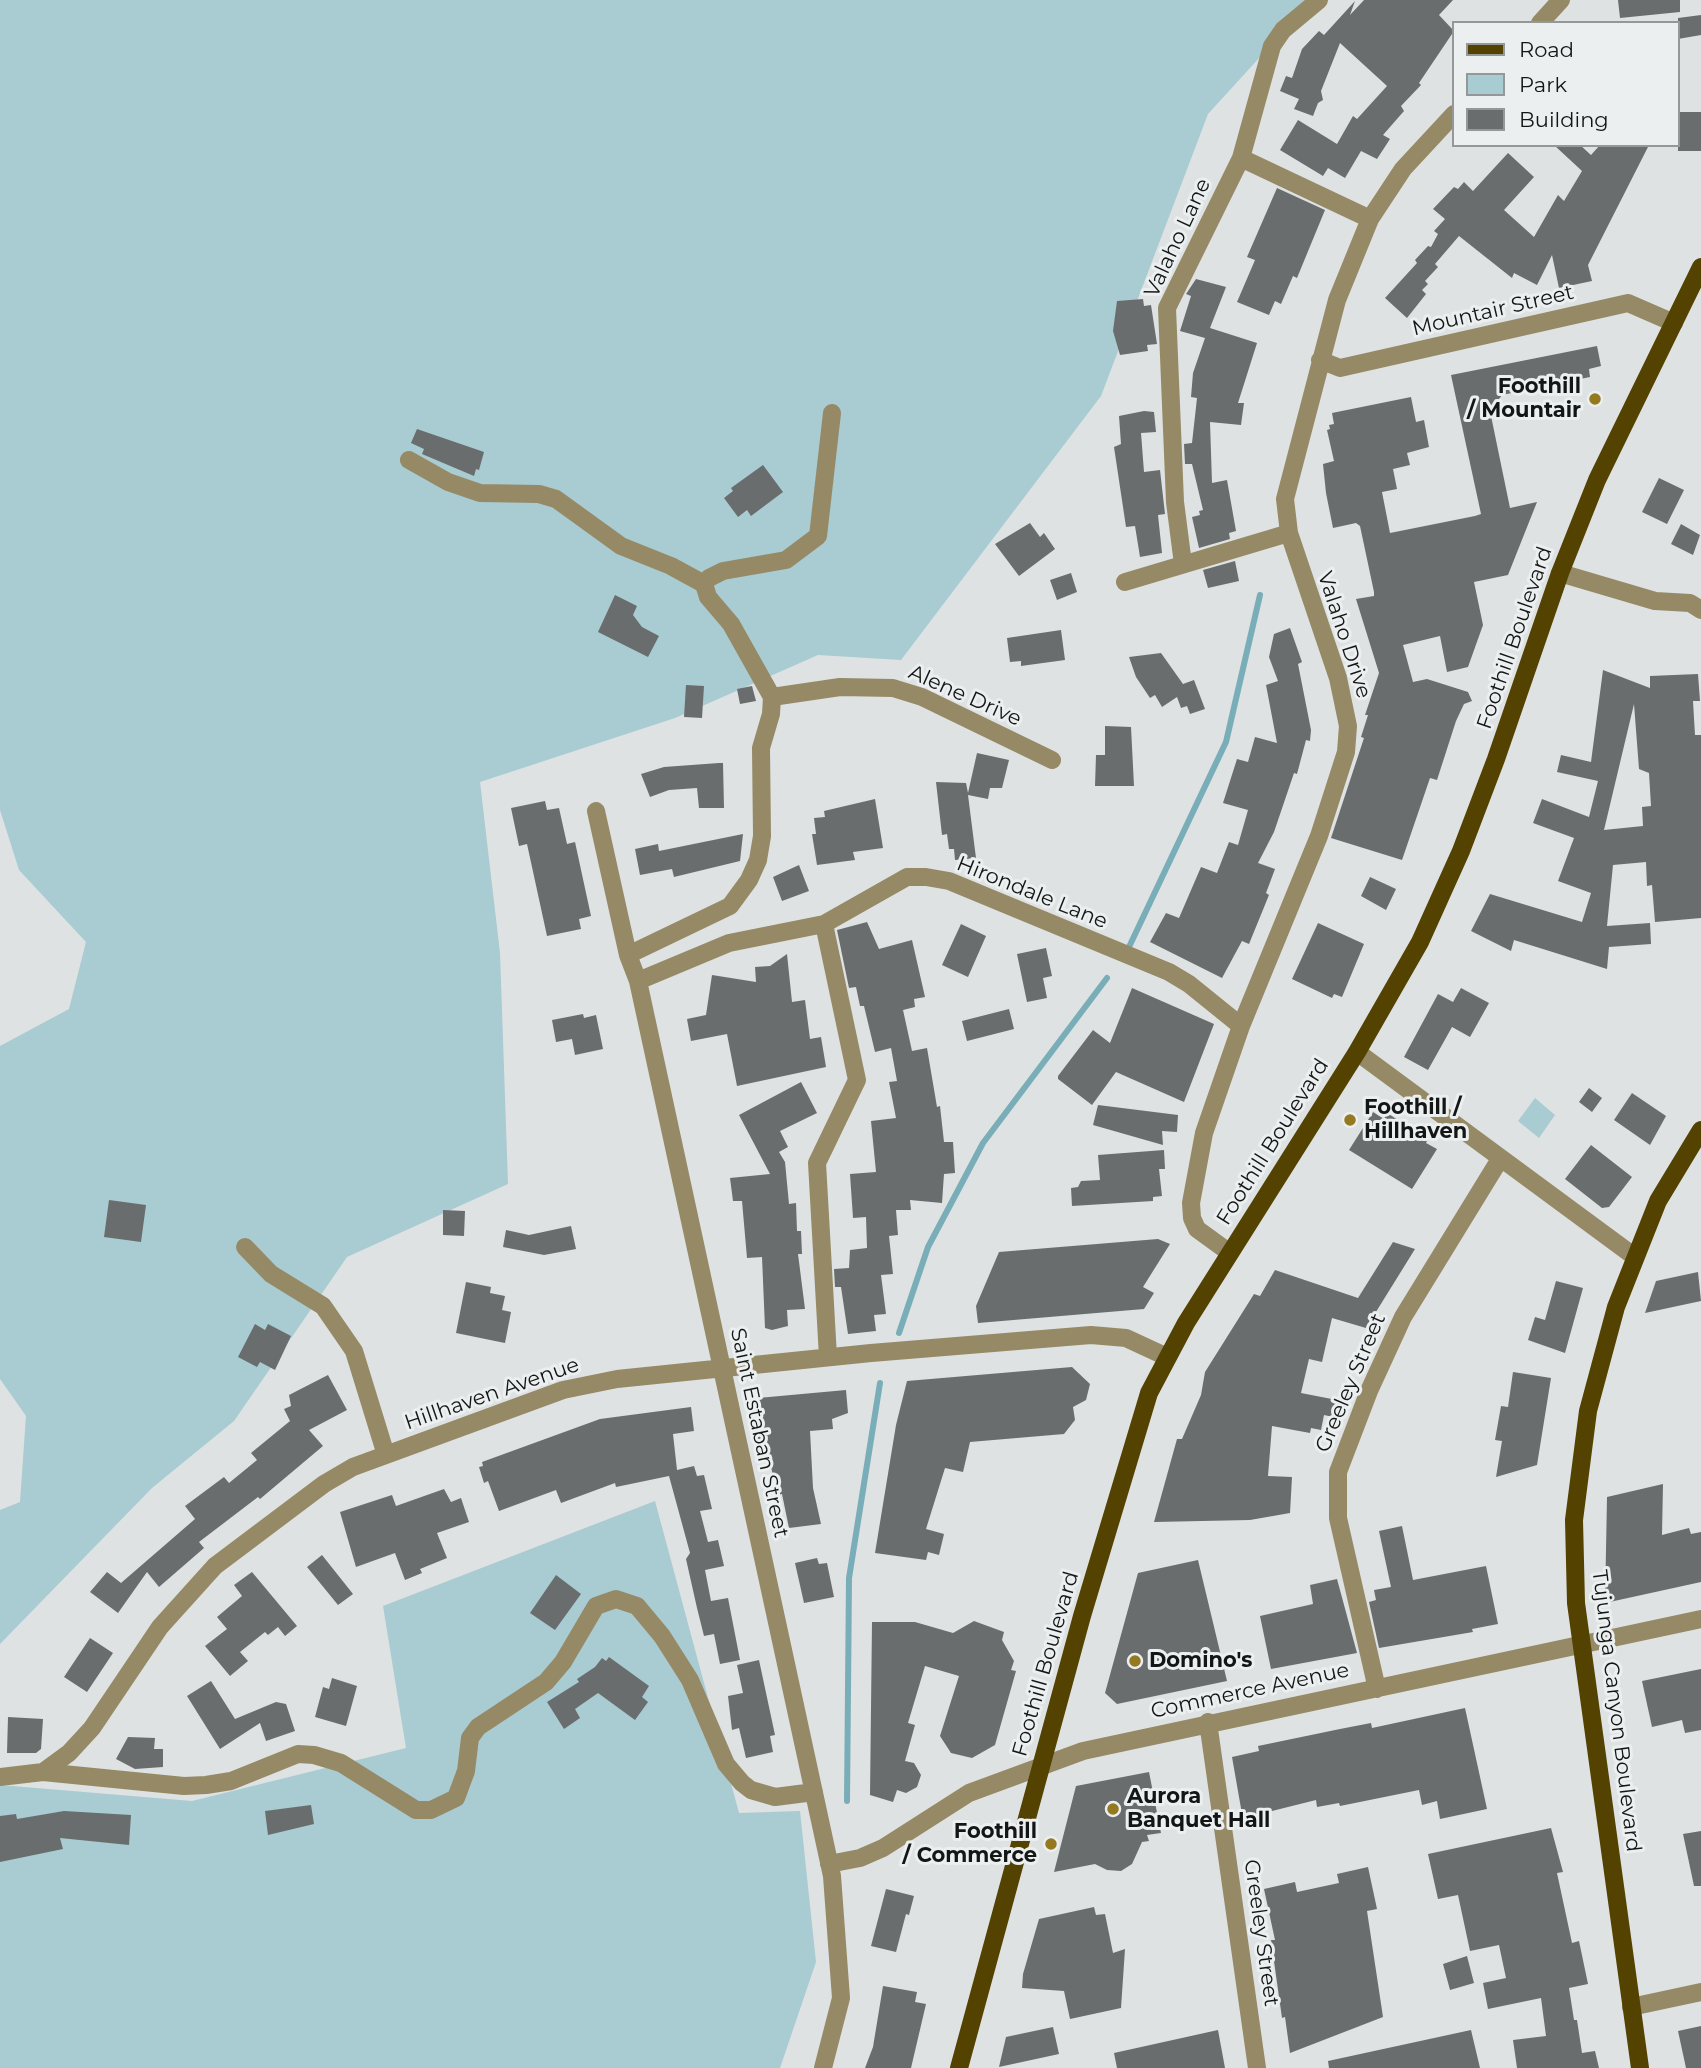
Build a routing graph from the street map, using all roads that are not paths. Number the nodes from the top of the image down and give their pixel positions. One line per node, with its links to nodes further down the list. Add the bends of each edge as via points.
1 (1319, 0): 5 (street, Valaho Lane, via 1277,37)
2 (1562, 0): 3 (street)
3 (1542, 21)
4 (1452, 116): 6 (street, Valaho Drive, via 1403,169)
5 (1241, 158): 6 (street); 13 (street, Valaho Lane, via 1167,308 1175,502)
6 (1370, 219): 9 (street, Valaho Drive, via 1337,300)
7 (1701, 267): 8 (main road, Foothill Boulevard)
8 (1674, 323): 9 (street, Mountair Street, via 1628,303 1340,368); 14 (main road, Foothill Boulevard, via 1597,480)
9 (1320, 360): 12 (street, Valaho Drive, via 1285,499)
10 (832, 413): 16 (street, via 818,536 786,560 723,571)
11 (409, 460): 16 (street, via 448,482 480,493 539,494 556,499 621,546)
12 (1289, 534): 13 (street); 24 (street, Valaho Drive, via 1345,701 1346,752 1319,836)
13 (1183, 564): 15 (street)
14 (1560, 573): 17 (street, via 1655,601 1690,603); 25 (main road, Foothill Boulevard, via 1461,851 1420,942)
15 (1125, 582)
16 (704, 584): 18 (street)
17 (1701, 610)
18 (772, 697): 19 (street, Alene Drive, via 840,687 893,688 922,697); 22 (street, via 761,748 760,849 749,880 730,906)
19 (1052, 760)
20 (596, 811): 22 (street, Saint Estaban Street)
21 (824, 924): 23 (street, Hirondale Lane, via 729,943); 24 (street, Hirondale Lane, via 907,877 949,881 1169,972); 31 (street, via 856,1080 817,1163)
22 (628, 955): 23 (street, Saint Estaban Street)
23 (638, 981): 33 (street, Saint Estaban Street)
24 (1241, 1026): 29 (street, Valaho Drive, via 1210,1108 1191,1213 1198,1229)
25 (1357, 1052): 27 (street); 29 (main road, Foothill Boulevard)
26 (1701, 1130): 30 (main road, Tujunga Canyon Boulevard, via 1658,1201)
27 (1500, 1159): 30 (street); 37 (street, Greeley Street, via 1403,1317 1368,1391 1338,1472 1338,1518)
28 (245, 1247): 34 (street, via 271,1274 323,1306 355,1351)
29 (1230, 1253): 32 (main road, Foothill Boulevard)
30 (1635, 1257): 36 (main road, Tujunga Canyon Boulevard, via 1603,1348 1578,1466 1574,1556)
31 (828, 1357): 32 (street, Hillhaven Avenue, via 1091,1335 1126,1338); 33 (street, Hillhaven Avenue)
32 (1167, 1357): 39 (main road, Foothill Boulevard, via 1138,1425)
33 (721, 1369): 34 (street, Hillhaven Avenue, via 591,1383); 42 (street, Saint Estaban Street)
34 (386, 1455): 40 (street, Hillhaven Avenue, via 324,1483 215,1566 160,1628 92,1728)
35 (1701, 1619): 36 (street, Commerce Avenue)
36 (1583, 1644): 37 (street, Commerce Avenue); 45 (main road, Tujunga Canyon Boulevard)
37 (1377, 1689): 38 (street, Commerce Avenue)
38 (1208, 1722): 39 (street, Commerce Avenue, via 1083,1751); 48 (street, Greeley Street)
39 (1040, 1768): 43 (street, Commerce Avenue, via 969,1793 870,1854); 47 (main road, Foothill Boulevard)
40 (43, 1772): 41 (street); 42 (street, via 206,1785 231,1781 298,1754 314,1755 341,1763 416,1810 431,1810 456,1798 466,1771 470,1738 478,1727 546,1682 596,1606 616,1599 637,1606 669,1647 690,1680 726,1764 742,1783 775,1797)
41 (0, 1777)
42 (814, 1792): 43 (street, Saint Estaban Street)
43 (829, 1864): 46 (street, Saint Estaban Street, via 841,1998)
44 (1701, 1992): 45 (street)
45 (1631, 2007): 49 (main road, Tujunga Canyon Boulevard)
46 (823, 2068)
47 (959, 2068)
48 (1257, 2068)
49 (1640, 2068)

